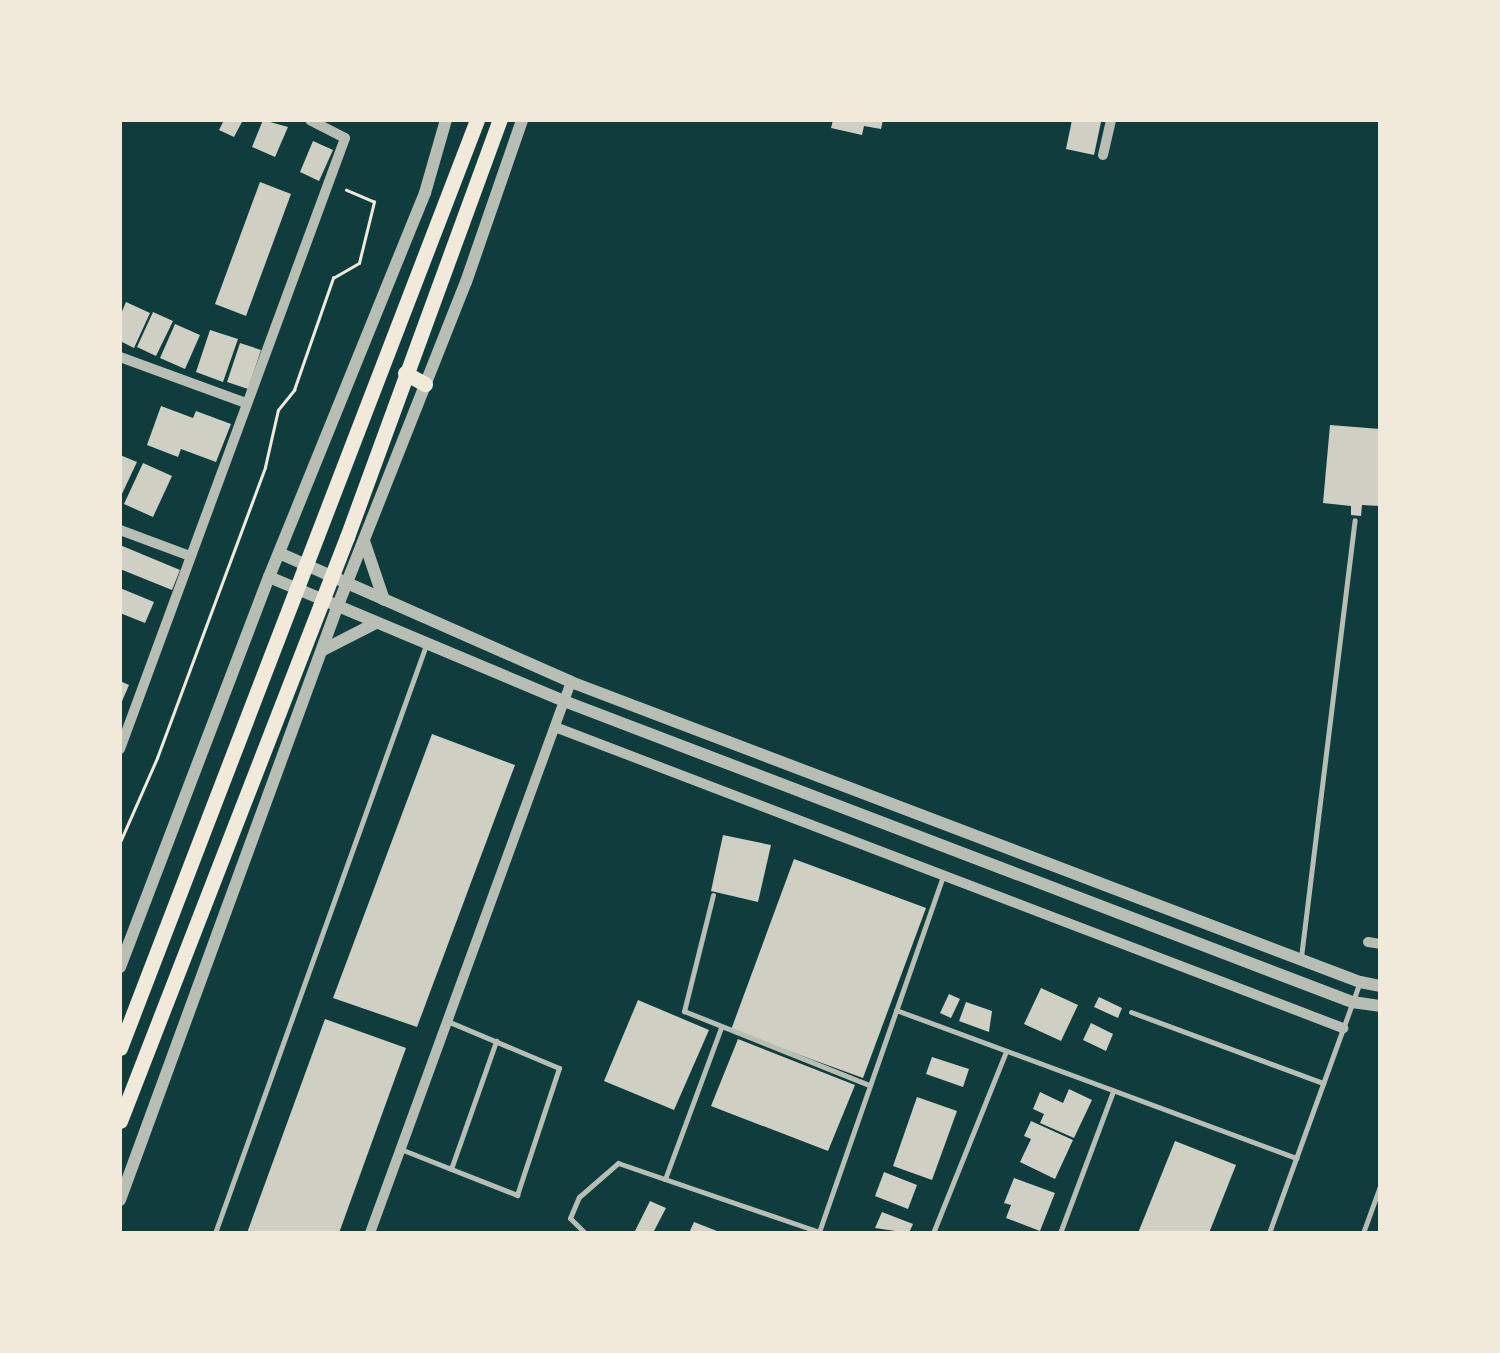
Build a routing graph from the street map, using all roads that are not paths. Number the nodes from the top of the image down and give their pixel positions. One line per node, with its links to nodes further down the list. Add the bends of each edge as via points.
1 (310, 120): 11 (street, via 344,138)
2 (477, 120): 42 (highway)
3 (500, 120): 9 (highway)
4 (522, 120): 10 (street)
5 (1111, 120): 7 (street)
6 (443, 123): 15 (street, via 425,193)
7 (1104, 155)
8 (120, 357): 11 (street)
9 (405, 373): 10 (highway); 47 (highway)
10 (425, 384): 14 (street)
11 (246, 403): 16 (street)
12 (1356, 520): 30 (lane)
13 (120, 530): 16 (street)
14 (364, 540): 18 (street); 19 (street)
15 (279, 553): 17 (street); 18 (street)
16 (190, 556): 27 (street)
17 (270, 577): 20 (street); 31 (street)
18 (347, 582): 19 (street); 20 (street)
19 (384, 600): 24 (street)
20 (338, 605): 21 (street); 23 (street)
21 (376, 624): 22 (street); 23 (street)
22 (428, 642): 25 (street); 55 (lane)
23 (321, 652): 53 (street)
24 (571, 682): 25 (street); 30 (street)
25 (564, 701): 26 (street); 34 (street)
26 (555, 727): 28 (street); 38 (street)
27 (120, 749)
28 (944, 875): 36 (lane); 40 (street)
29 (713, 895): 39 (lane, via 684,1011)
30 (1301, 960): 32 (street)
31 (120, 967)
32 (1360, 982): 33 (street); 34 (lane)
33 (1380, 986)
34 (1352, 1002): 35 (street); 40 (lane)
35 (1380, 1006)
36 (896, 1010): 43 (lane); 45 (lane)
37 (1131, 1012): 44 (lane)
38 (447, 1021): 41 (lane); 48 (street)
39 (721, 1028): 45 (lane); 51 (lane)
40 (1343, 1028): 44 (lane)
41 (496, 1041): 50 (lane); 50 (lane, via 560,1068 517,1195)
42 (120, 1048)
43 (1006, 1051): 46 (lane); 58 (lane)
44 (1323, 1084): 49 (lane)
45 (869, 1085): 54 (lane)
46 (1112, 1091): 49 (lane); 59 (lane)
47 (120, 1121)
48 (400, 1149): 50 (lane); 56 (street)
49 (1296, 1158): 60 (lane)
50 (451, 1169)
51 (665, 1179): 54 (lane); 57 (lane, via 618,1163 579,1197 570,1218)
52 (1380, 1186): 61 (lane)
53 (120, 1200)
54 (821, 1232)
55 (215, 1233)
56 (370, 1233)
57 (585, 1233)
58 (933, 1233)
59 (1060, 1233)
60 (1269, 1233)
61 (1363, 1233)

